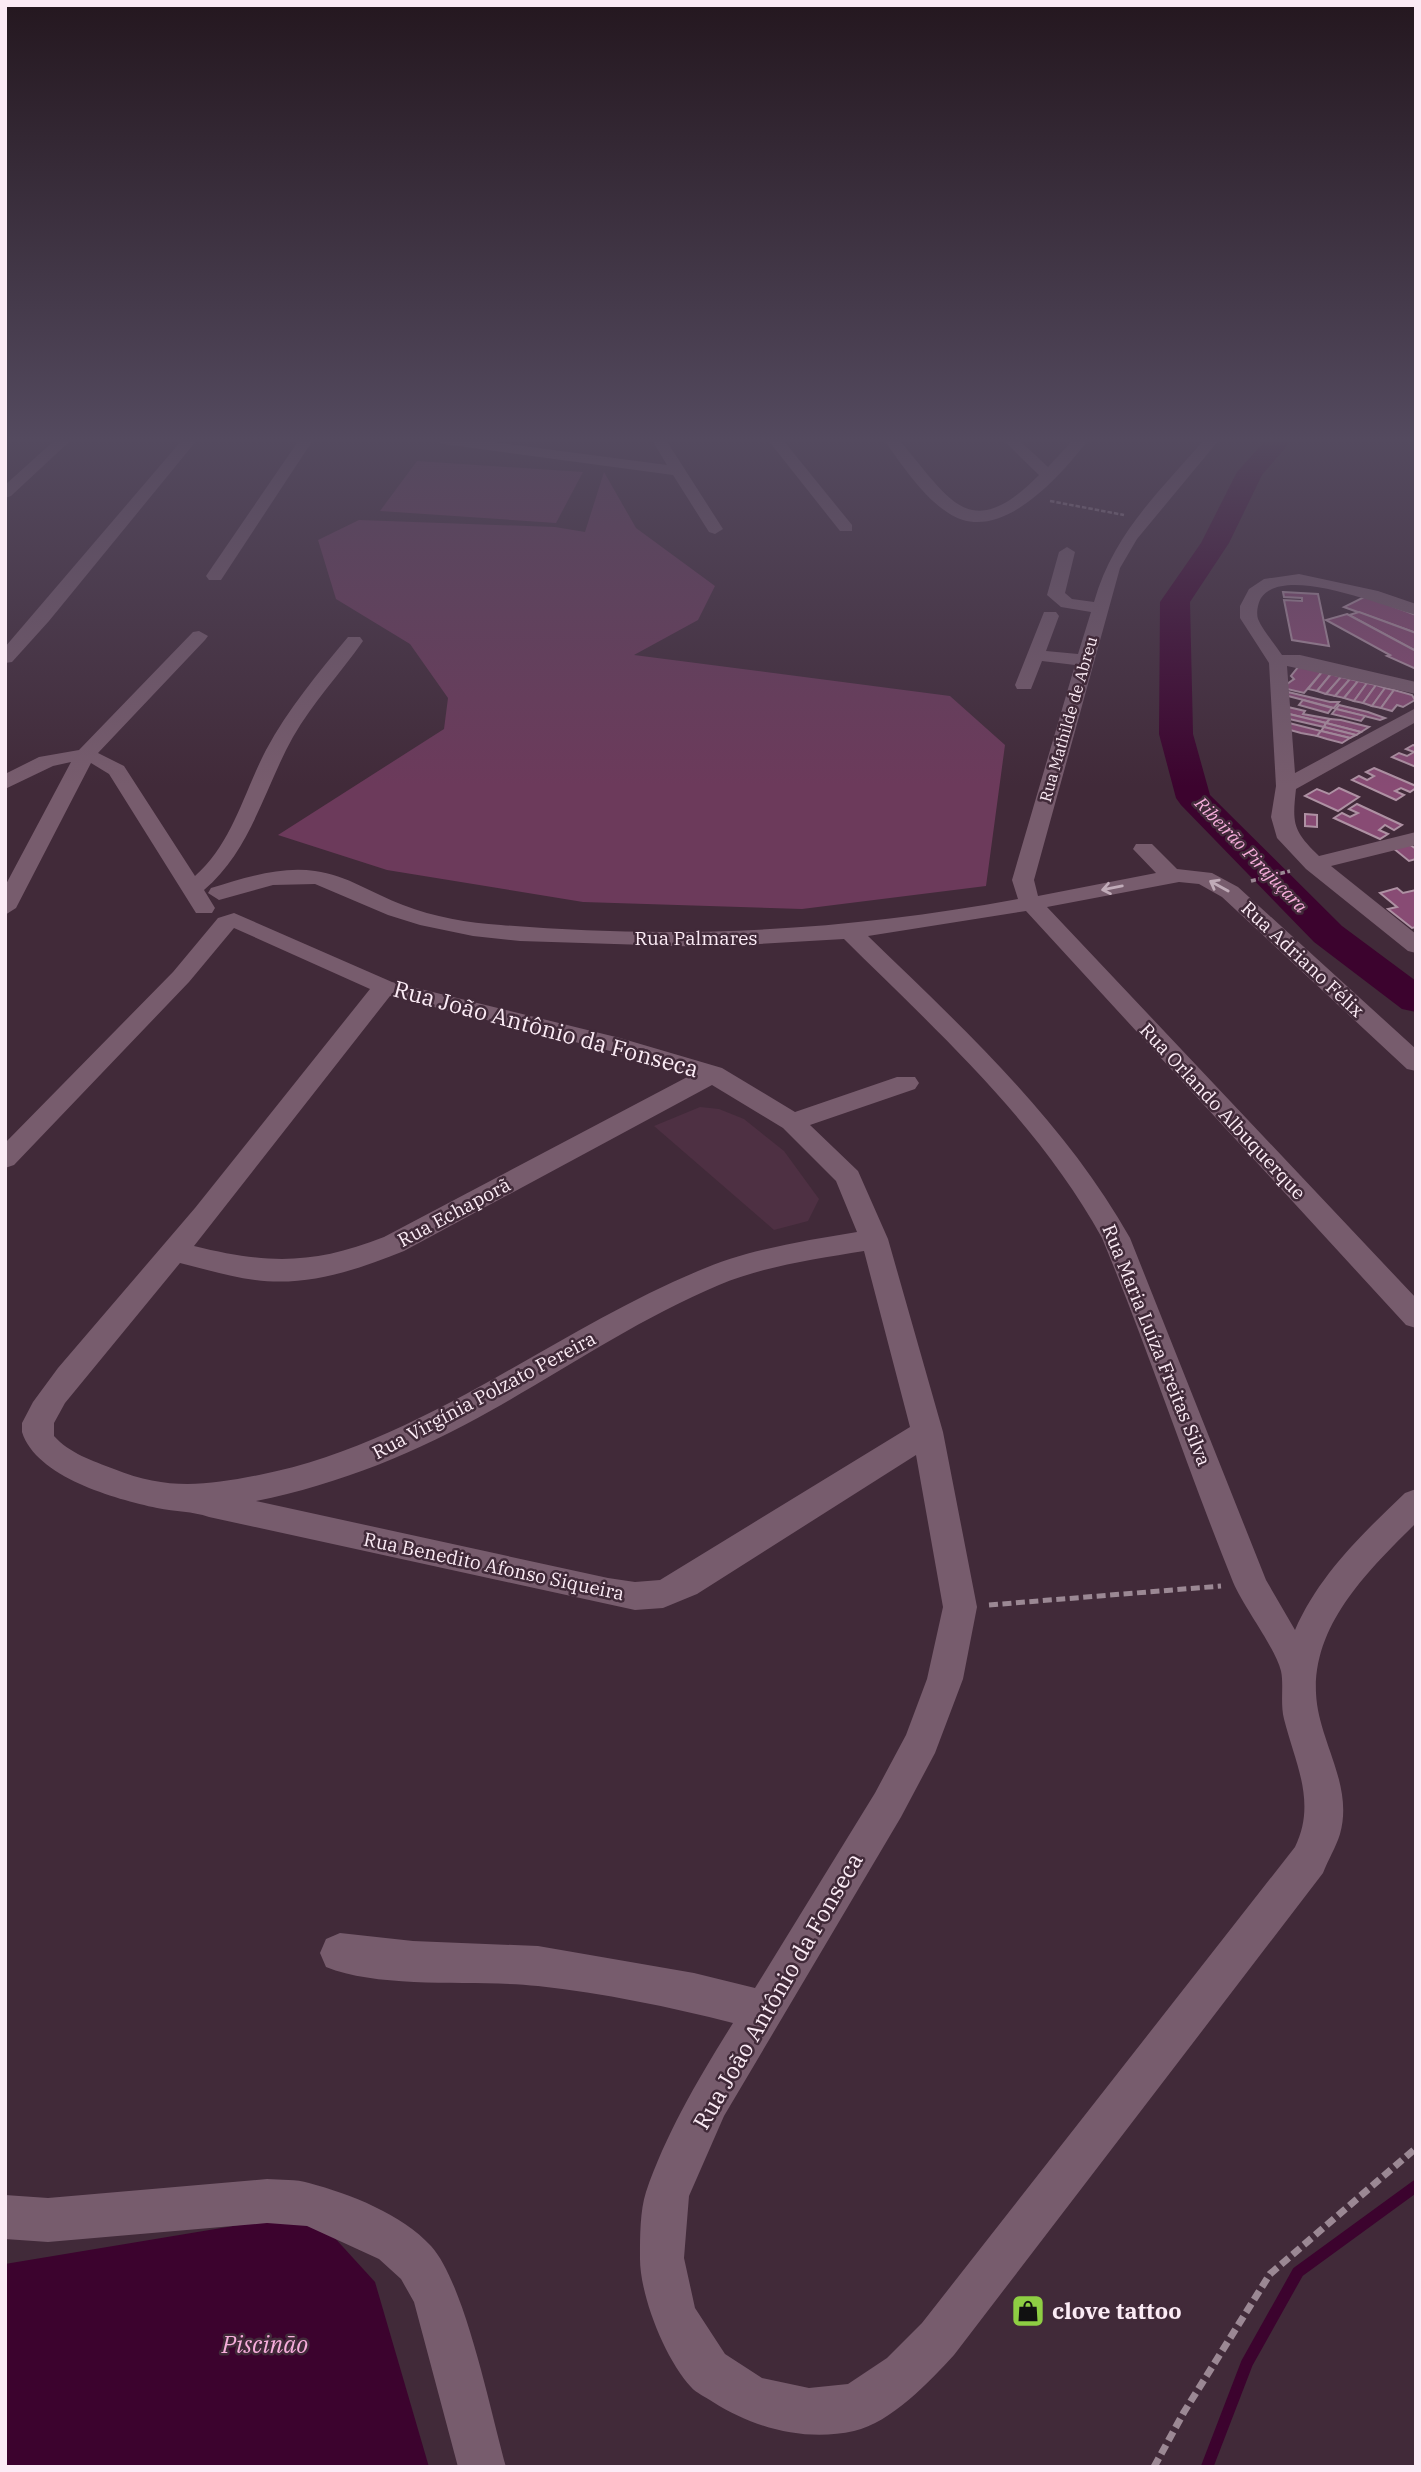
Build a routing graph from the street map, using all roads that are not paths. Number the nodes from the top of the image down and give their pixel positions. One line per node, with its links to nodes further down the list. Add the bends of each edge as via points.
1 (94, 555): 12 (street)
2 (229, 555): 5 (street)
3 (1067, 555): 6 (street, via 1056,595 1067,603)
4 (1121, 555): 6 (street, Rua Mathilde de Abreu, via 1112,568)
5 (215, 576)
6 (1100, 608): 13 (street, Rua Mathilde de Abreu)
7 (1416, 610): 14 (street, via 1299,579 1270,583 1255,593 1249,618)
8 (1050, 616): 11 (street)
9 (199, 636): 18 (street)
10 (354, 641): 25 (street, via 301,704 274,753 234,845)
11 (1036, 655): 13 (street); 15 (street)
12 (5, 658)
13 (1085, 660): 26 (street, Rua Mathilde de Abreu, via 1023,880)
14 (1278, 663): 16 (street, via 1300,661); 20 (street)
15 (1024, 685)
16 (1416, 688)
17 (1416, 715): 20 (street)
18 (85, 755): 19 (street, via 44,762); 25 (street, Rua João Antônio da Fonseca, via 117,770 176,861); 27 (street)
19 (5, 783)
20 (1286, 786): 23 (street, via 1283,827)
21 (1416, 838): 23 (street)
22 (1144, 849): 24 (street)
23 (1306, 867): 29 (street)
24 (1175, 875): 26 (street, Rua Palmares, one-way to 26); 31 (street, Rua Adriano Félix, one-way to 24, via 1230,892 1204,878)
25 (219, 903): 28 (street, Rua Palmares, via 290,877 313,877 406,914 449,924 550,935 767,939); 30 (street, Rua João Antônio da Fonseca, via 292,945); 35 (street, via 181,977)
26 (1032, 904): 28 (street, Rua Palmares); 38 (street, Rua Orlando Albuquerque)
27 (5, 908)
28 (849, 931): 42 (street, Rua Maria Luíza Freitas Silva, via 965,1044 1091,1193 1141,1297 1251,1584)
29 (1416, 946)
30 (384, 987): 32 (street, Rua João Antônio da Fonseca, via 611,1043); 37 (street, Rua Virgínia Polzato Pereira)
31 (1416, 1063)
32 (713, 1074): 34 (street, Rua João Antônio da Fonseca); 37 (street, Rua Echaporã, via 394,1244 352,1261 265,1271)
33 (906, 1083): 34 (street)
34 (792, 1122): 36 (street, Rua João Antônio da Fonseca, via 848,1177)
35 (5, 1159)
36 (874, 1239): 39 (street, Rua João Antônio da Fonseca); 40 (street, Rua Virgínia Polzato Pereira, via 764,1259 712,1277 392,1447 339,1468 276,1487)
37 (175, 1252): 40 (street, Rua Virgínia Polzato Pereira, via 57,1393 41,1416 37,1434 43,1445 65,1461 93,1474 138,1490)
38 (1416, 1317)
39 (927, 1432): 40 (street, Rua Benedito Afonso Siqueira, via 734,1555 663,1594 608,1592); 44 (street, Rua João Antônio da Fonseca, via 960,1607 945,1679 922,1741 888,1805)
40 (187, 1499)
41 (1416, 1502): 42 (street, Rua João Antônio da Fonseca, via 1364,1553 1312,1623)
42 (1299, 1670): 44 (street, Rua João Antônio da Fonseca, via 1300,1702 1326,1808 1317,1847 938,2339 904,2375 855,2407 809,2412 753,2400 708,2371 674,2316 662,2258 667,2195 709,2101)
43 (340, 1953): 44 (street, via 538,1966)
44 (764, 2010)
45 (5, 2217): 46 (street, via 48,2220 267,2201 307,2204 348,2218 395,2243 417,2263 435,2294)
46 (482, 2467)

